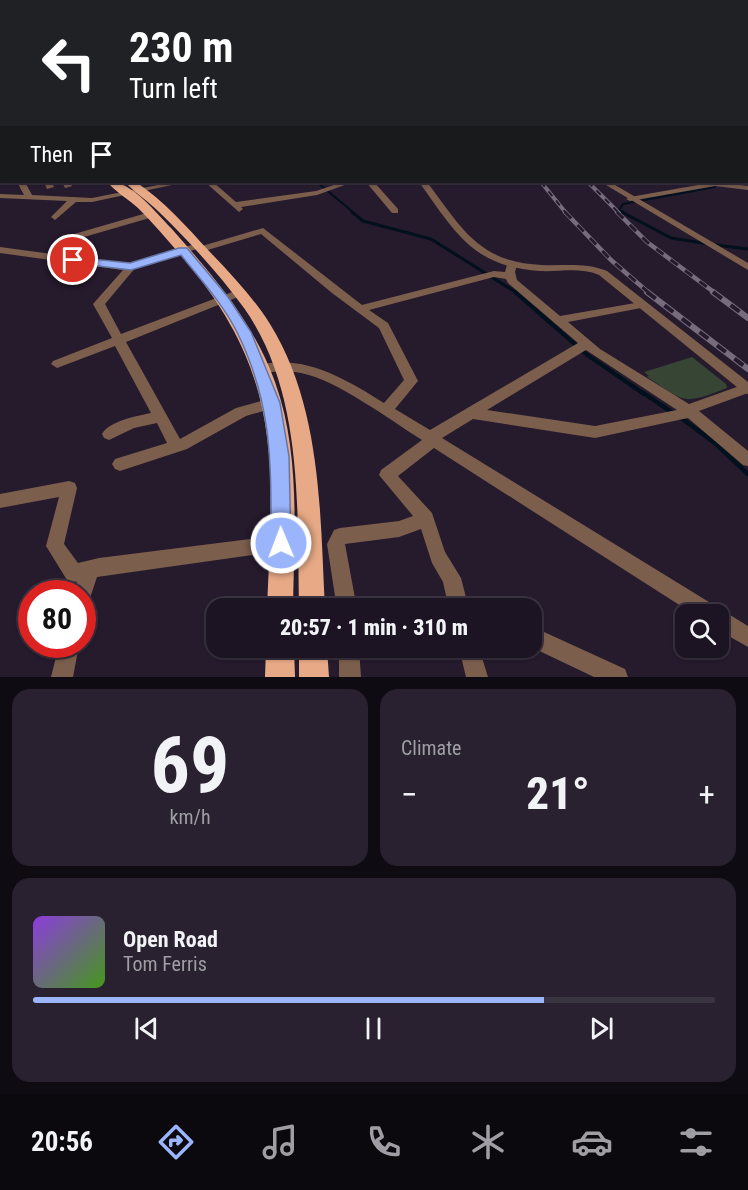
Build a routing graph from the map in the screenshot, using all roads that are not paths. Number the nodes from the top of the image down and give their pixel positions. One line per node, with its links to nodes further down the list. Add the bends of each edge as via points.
1 (22, 183): 14 (street)
2 (116, 183): 10 (highway)
3 (165, 183): 10 (street)
4 (210, 183): 17 (street)
5 (314, 183): 12 (street)
6 (345, 183): 12 (street)
7 (371, 183): 18 (street)
8 (424, 183): 27 (street, via 472,246)
9 (607, 183): 16 (street)
10 (132, 187): 15 (street, via 95,200); 20 (highway); 22 (highway, via 173,217)
11 (748, 188): 16 (street, via 715,184)
12 (324, 190): 17 (street)
13 (0, 196): 14 (street)
14 (29, 197): 15 (street)
15 (74, 200): 21 (street)
16 (634, 201): 26 (street)
17 (235, 205): 19 (street)
18 (395, 211)
19 (244, 212)
20 (150, 215): 22 (highway); 24 (street, via 57,237)
21 (55, 218)
22 (194, 248): 25 (street); 28 (highway); 30 (street, via 263,231)
23 (0, 250): 24 (street)
24 (71, 258): 25 (street)
25 (131, 267): 32 (street, via 99,304)
26 (748, 267)
27 (511, 271): 29 (street, via 596,270); 30 (street); 31 (street, via 512,281)
28 (231, 297): 32 (street); 35 (highway, via 268,335); 36 (highway)
29 (642, 304): 31 (street); 37 (street)
30 (360, 309): 39 (street, via 389,333 411,381)
31 (558, 320): 33 (street)
32 (118, 340): 34 (street); 42 (street)
33 (581, 347): 40 (street); 41 (street)
34 (57, 364)
35 (282, 364): 36 (street); 39 (street, via 312,371); 54 (highway, via 304,459)
36 (260, 369): 38 (highway)
37 (748, 388): 40 (street)
38 (272, 403): 45 (street, via 241,412); 50 (highway, via 280,456)
39 (386, 410): 44 (street)
40 (686, 412): 41 (street, via 595,432); 46 (street)
41 (469, 413): 44 (street)
42 (161, 417): 43 (street, via 131,423); 45 (street)
43 (109, 434)
44 (433, 438): 49 (street, via 387,475); 57 (street)
45 (177, 446): 47 (street)
46 (748, 460)
47 (120, 464)
48 (0, 501): 51 (street, via 69,488 55,546 74,573)
49 (426, 519): 55 (street, via 399,529 340,536 336,544); 56 (street)
50 (281, 543): 51 (street); 53 (highway)
51 (90, 569): 52 (street)
52 (86, 580)
53 (280, 598)
54 (311, 598)
55 (345, 598)
56 (457, 598)
57 (696, 604)
58 (729, 626): 59 (street)
59 (748, 637)
60 (542, 642): 66 (street)
61 (66, 658): 67 (street)
62 (280, 658): 68 (highway)
63 (313, 658): 69 (highway)
64 (349, 658): 70 (street)
65 (472, 658): 71 (street)
66 (605, 674)
67 (62, 677)
68 (280, 677)
69 (314, 677)
70 (350, 677)
71 (477, 677)

